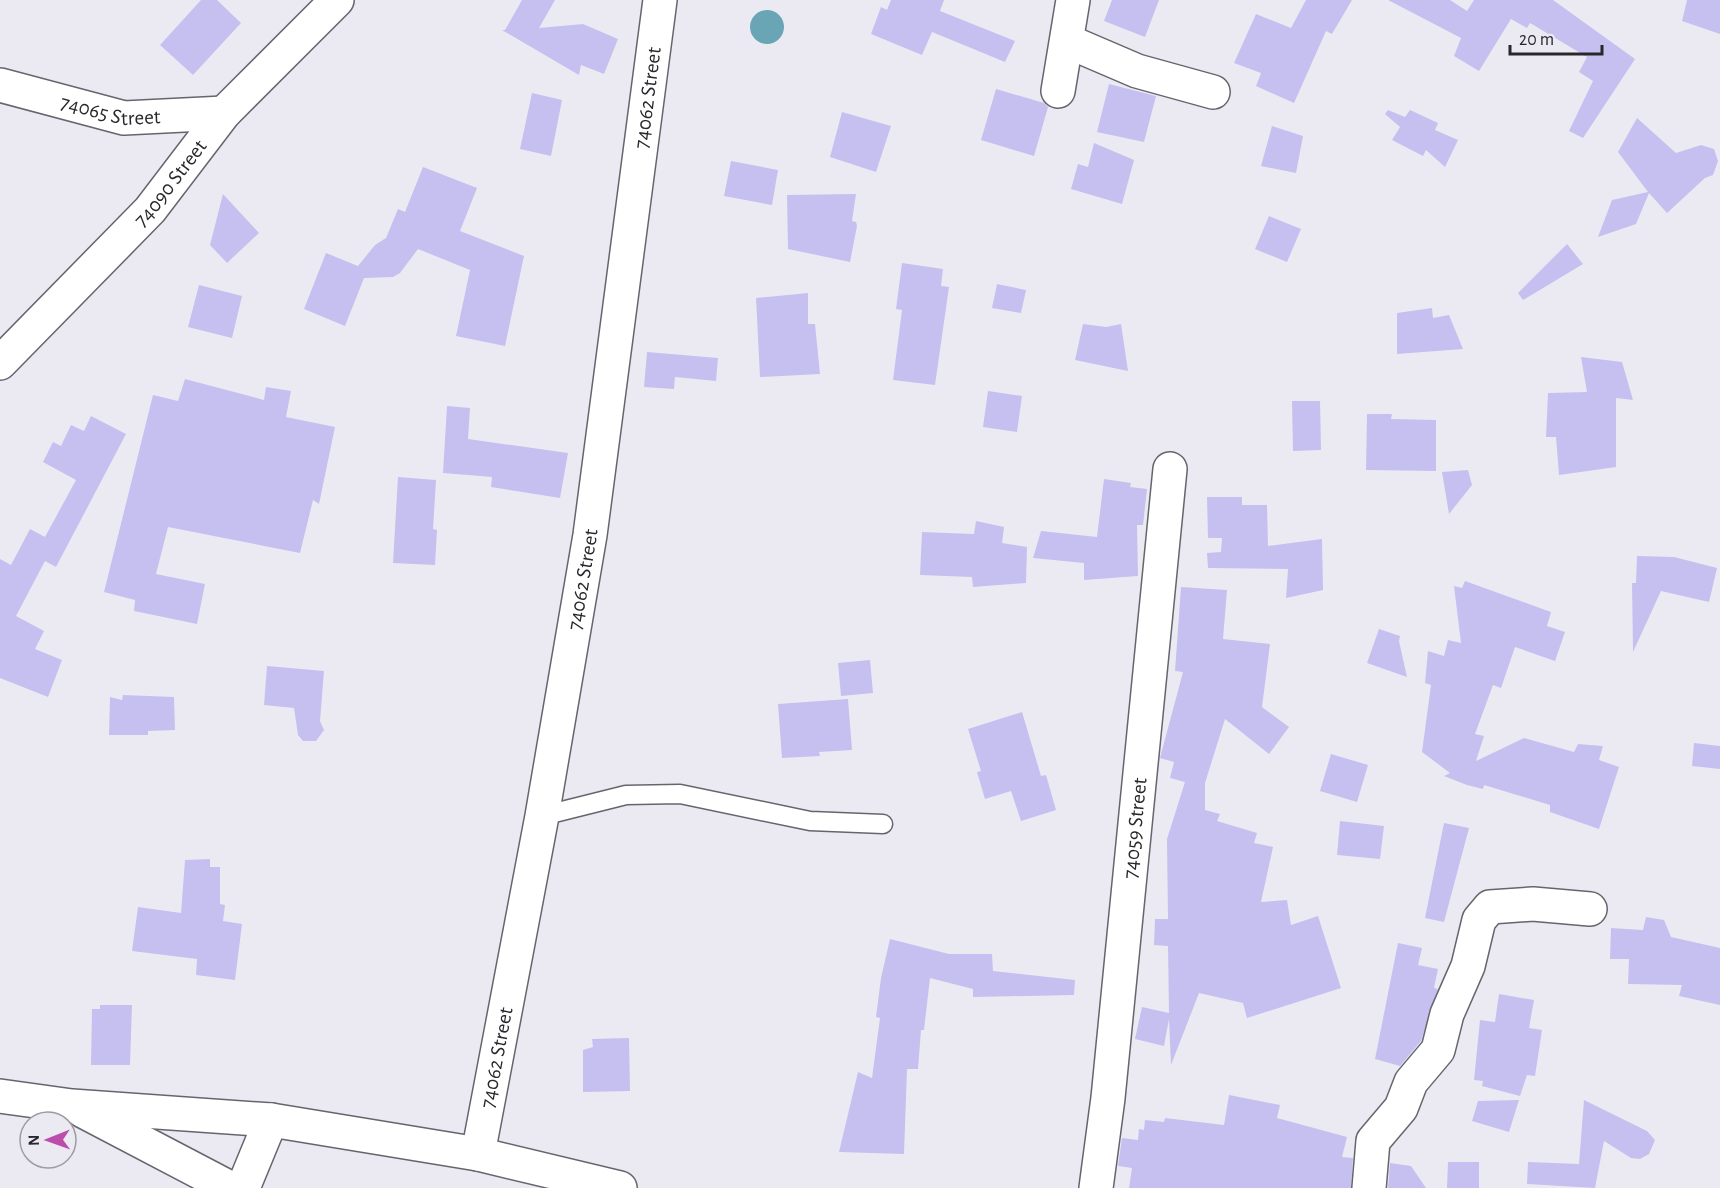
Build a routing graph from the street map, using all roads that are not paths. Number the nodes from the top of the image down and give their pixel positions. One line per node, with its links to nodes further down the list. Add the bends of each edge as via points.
1 (337, 0): 8 (street, 74090 Street)
2 (660, 0): 11 (street, 74062 Street, via 590,535)
3 (1073, 0): 4 (street)
4 (1067, 41): 6 (street); 7 (street, via 1137,71)
5 (0, 85): 8 (street, 74065 Street, via 124,118)
6 (1058, 91)
7 (1213, 92)
8 (224, 113): 9 (street, 74090 Street, via 150,210)
9 (0, 363)
10 (1170, 469): 21 (street, 74059 Street)
11 (542, 816): 12 (lane, via 626,795 680,794 810,821); 17 (street, 74062 Street)
12 (883, 824)
13 (1590, 909): 22 (street, via 1508,905 1490,907 1479,920 1468,966 1447,1014 1438,1050 1411,1082 1401,1108 1373,1141)
14 (0, 1096): 15 (street)
15 (72, 1106): 16 (street); 18 (street)
16 (270, 1120): 17 (street); 19 (street)
17 (478, 1154): 20 (street)
18 (230, 1188)
19 (243, 1188)
20 (620, 1188)
21 (1096, 1188)
22 (1369, 1188)

